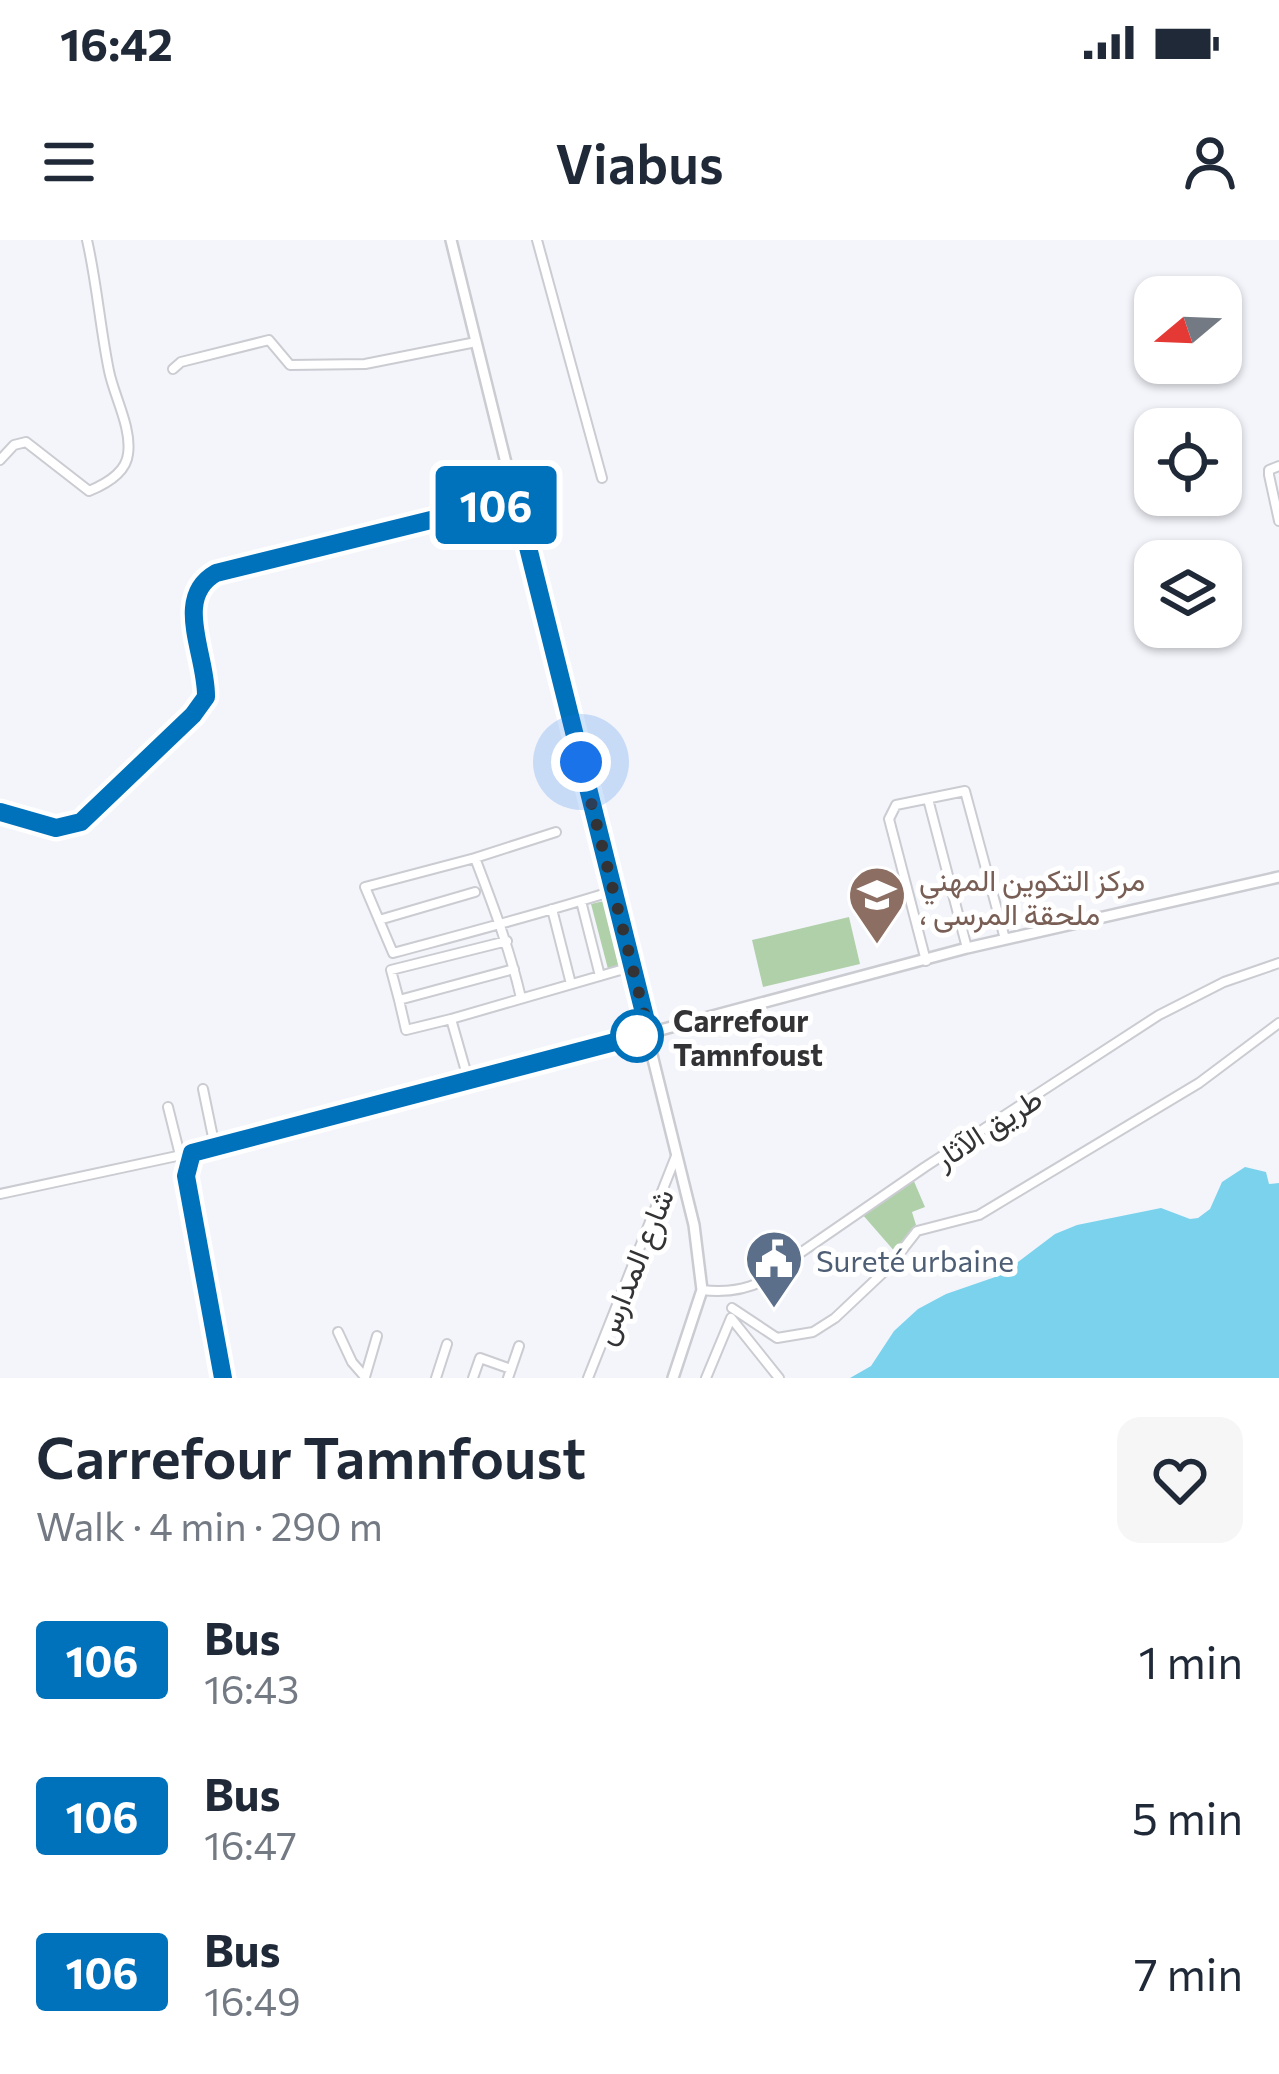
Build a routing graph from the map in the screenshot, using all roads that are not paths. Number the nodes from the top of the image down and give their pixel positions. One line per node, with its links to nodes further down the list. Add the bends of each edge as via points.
1 (87, 240): 6 (street, via 128,443 125,466 89,490 26,442)
2 (451, 240): 4 (main road)
3 (537, 240): 8 (street)
4 (476, 342): 5 (street, via 365,364 290,365 269,340); 9 (main road)
5 (173, 369)
6 (0, 460)
7 (1279, 466): 10 (street, via 1269,475)
8 (602, 478)
9 (516, 499): 12 (street, via 202,581 191,605 206,697 193,715 81,822 56,828); 16 (main road)
10 (1279, 521)
11 (928, 798): 22 (street, via 963,791 969,797); 24 (street); 25 (street, via 896,805 889,819)
12 (0, 812)
13 (556, 832): 14 (street)
14 (475, 858): 20 (street, via 365,887); 21 (street)
15 (1279, 877): 22 (main road)
16 (614, 890): 18 (street); 27 (main road)
17 (476, 892): 20 (street)
18 (581, 901): 19 (street); 29 (street)
19 (553, 910): 21 (street); 30 (street)
20 (379, 920): 21 (street, via 393,953)
21 (500, 924): 23 (street)
22 (1005, 939): 24 (main road)
23 (507, 941): 28 (street); 32 (street, via 391,970)
24 (967, 948): 25 (main road)
25 (926, 961): 35 (main road)
26 (1279, 963): 45 (street, طريق الآثار, via 1160,1015 925,1167 777,1275)
27 (633, 967): 29 (street); 35 (main road)
28 (514, 969): 31 (street); 32 (street)
29 (599, 976): 30 (street)
30 (571, 984): 31 (street)
31 (521, 998): 33 (street)
32 (399, 1000): 33 (street, via 406,1030)
33 (451, 1019): 36 (street)
34 (1279, 1023): 46 (street, via 1198,1083 979,1215 917,1232 875,1282 813,1332 777,1338)
35 (649, 1033): 36 (street); 41 (main road)
36 (469, 1082): 39 (street)
37 (203, 1089): 39 (street)
38 (168, 1107): 42 (street)
39 (215, 1147): 40 (street)
40 (192, 1153): 42 (street); 52 (street, via 186,1176)
41 (677, 1154): 44 (main road); 55 (street, شارع المدارس)
42 (180, 1155): 43 (street)
43 (0, 1194)
44 (702, 1290): 45 (street); 56 (main road)
45 (728, 1293): 46 (street)
46 (734, 1313): 57 (street); 58 (street)
47 (338, 1332): 48 (street, via 365,1377)
48 (376, 1336)
49 (447, 1344): 53 (street)
50 (519, 1346): 51 (street)
51 (509, 1374): 54 (street, via 480,1358)
52 (223, 1378)
53 (436, 1378)
54 (473, 1378)
55 (588, 1378)
56 (673, 1378)
57 (706, 1378)
58 (779, 1378)

